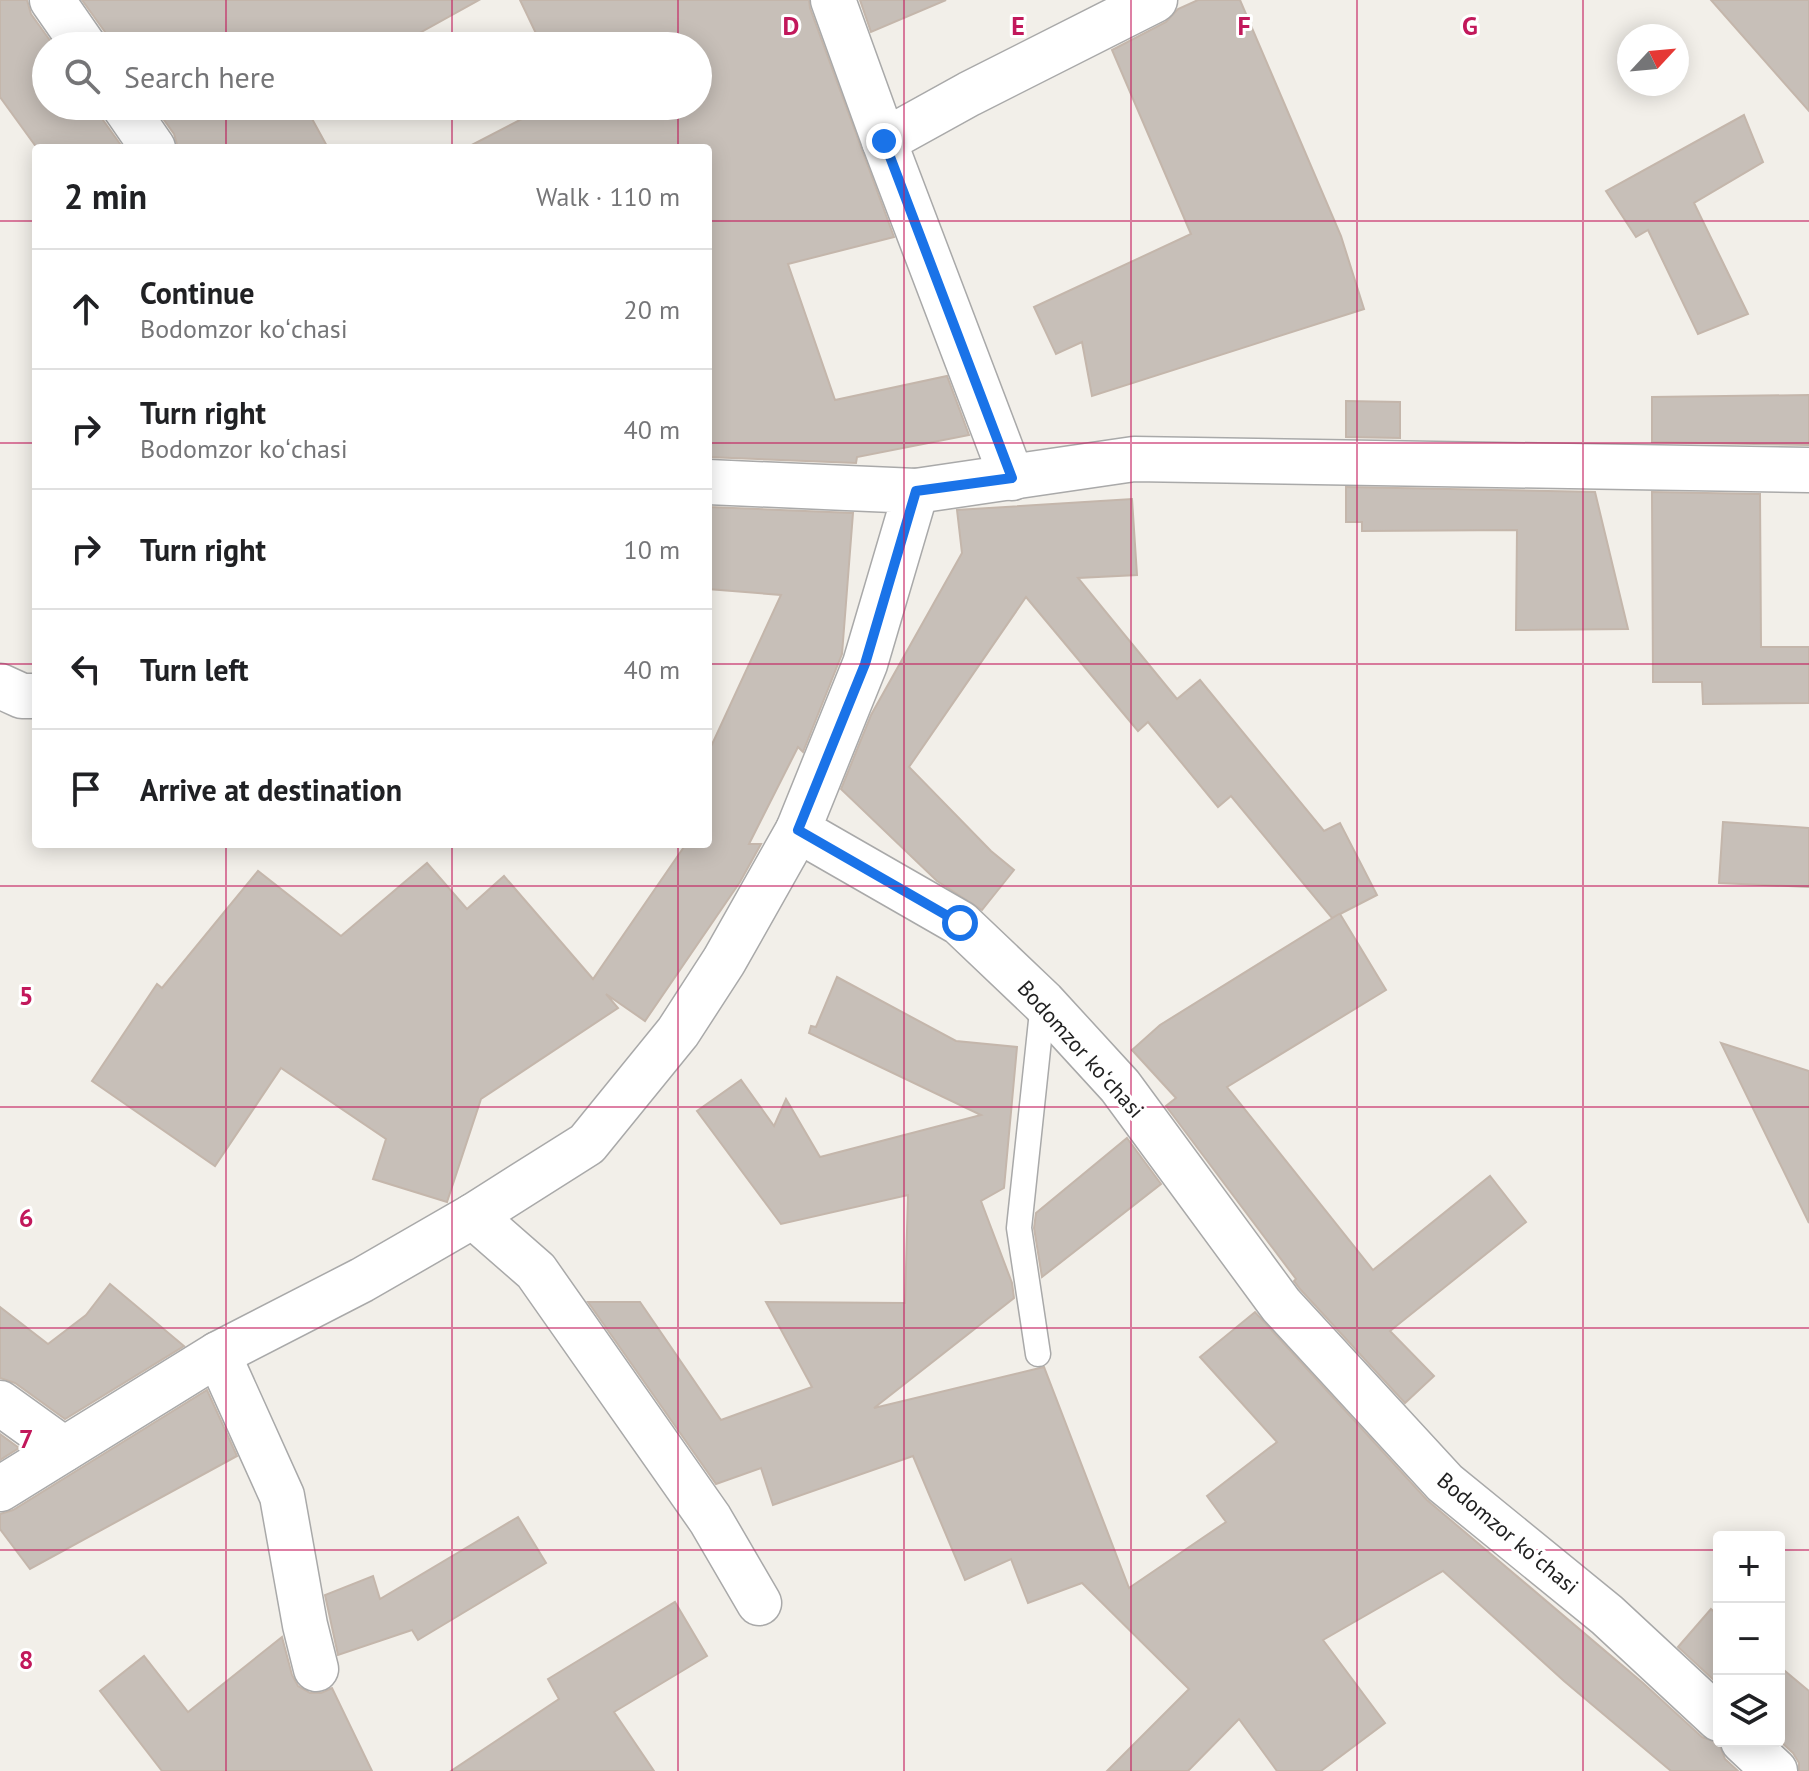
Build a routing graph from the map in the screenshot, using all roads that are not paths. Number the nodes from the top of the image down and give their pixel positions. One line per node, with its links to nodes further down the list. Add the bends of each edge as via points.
1 (52, 0): 4 (street)
2 (833, 0): 6 (street)
3 (1155, 0): 6 (street)
4 (74, 32)
5 (134, 120): 7 (street)
6 (884, 141): 9 (street)
7 (150, 144)
8 (1809, 470): 9 (street, via 1134,459)
9 (1012, 478): 11 (street)
10 (712, 482): 11 (street)
11 (916, 491): 14 (street, via 865,664)
12 (0, 686): 13 (street)
13 (32, 696)
14 (798, 830): 15 (street, Bodomzor koʻchasi, via 960,923); 16 (street, via 678,1032 587,1144)
15 (1043, 1002): 18 (lane, via 1019,1228); 24 (street, Bodomzor koʻchasi, via 1120,1086 1281,1305 1445,1483 1607,1615)
16 (473, 1216): 17 (street); 22 (street, via 536,1271 710,1519)
17 (218, 1354): 20 (street); 23 (street, via 282,1496)
18 (1038, 1354)
19 (0, 1403): 20 (street)
20 (64, 1449): 21 (street)
21 (0, 1489)
22 (759, 1603)
23 (316, 1669)
24 (1713, 1713)
25 (1749, 1747): 26 (street)
26 (1775, 1771)

